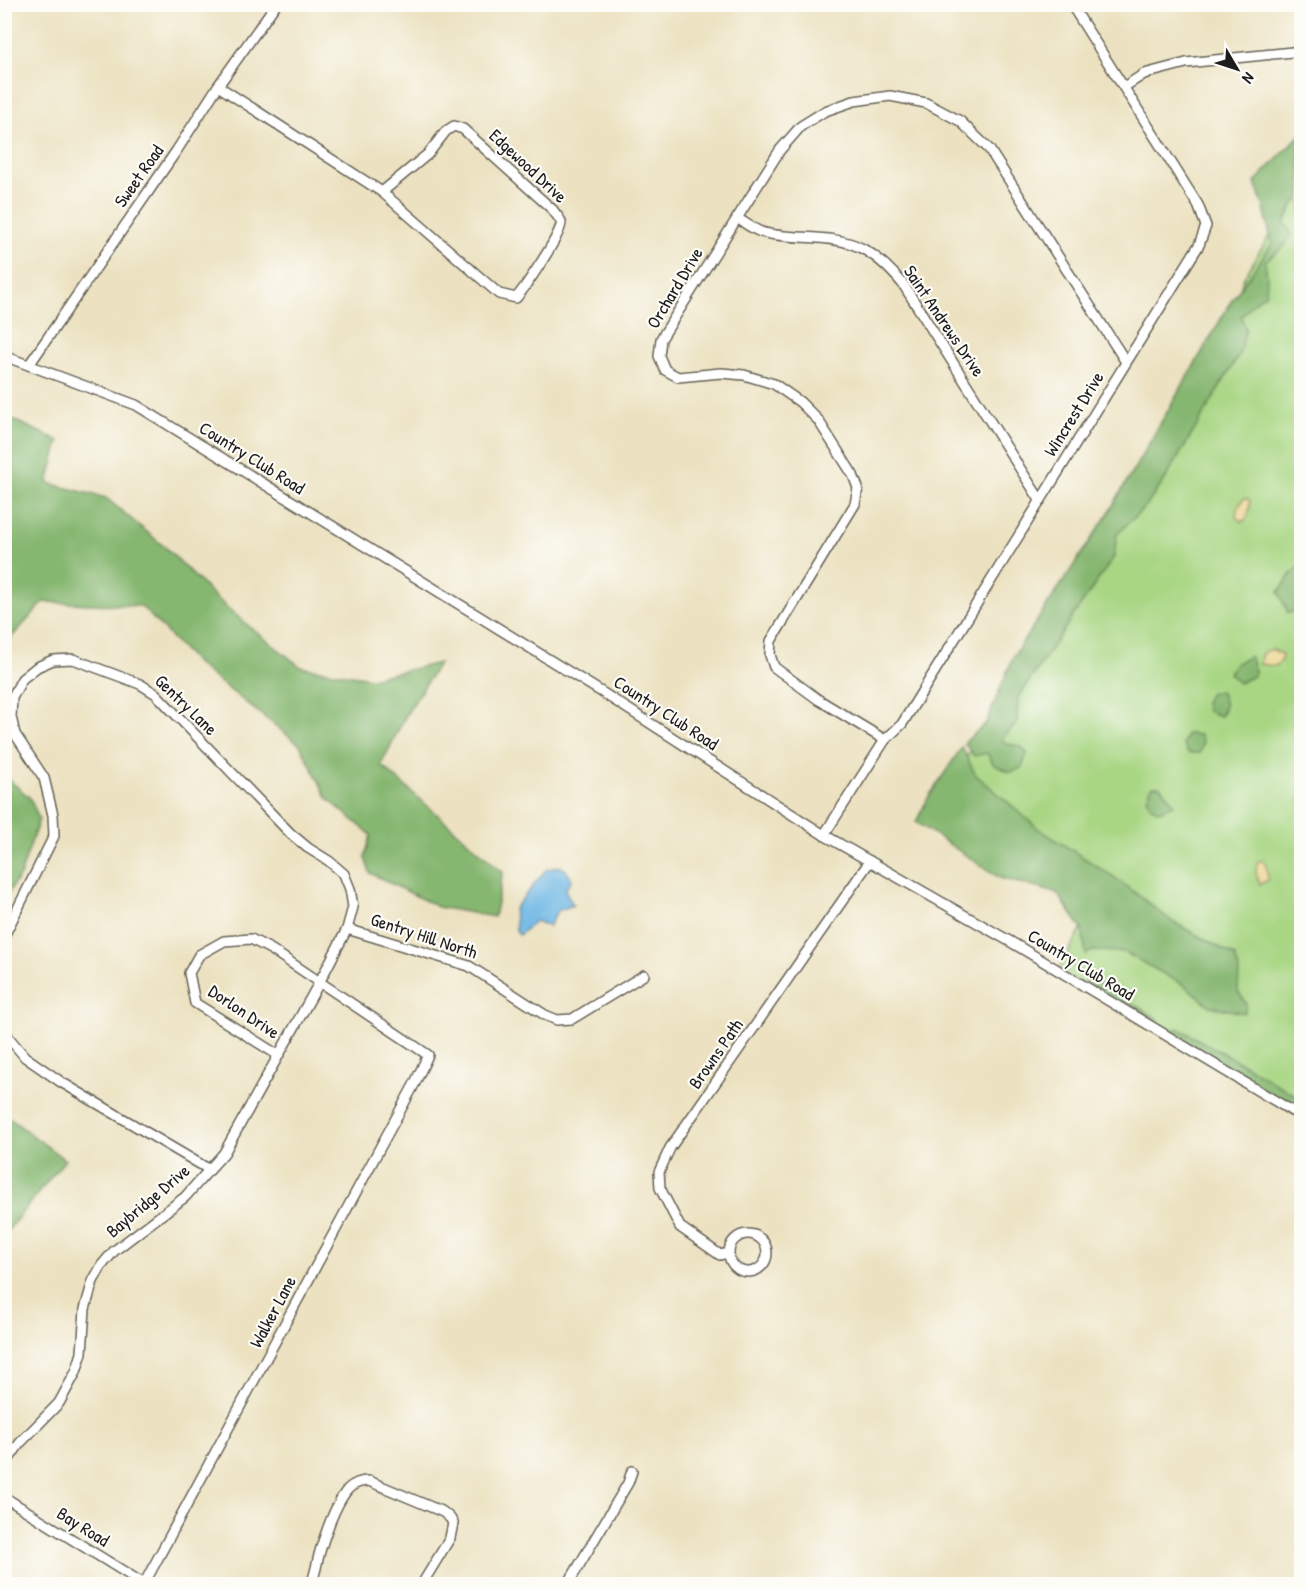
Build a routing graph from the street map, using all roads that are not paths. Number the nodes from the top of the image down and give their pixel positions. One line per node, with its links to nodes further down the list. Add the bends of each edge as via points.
1 (276, 4): 4 (street, Sweet Road)
2 (1071, 4): 5 (street, Wincrest Drive)
3 (1302, 51): 5 (street, via 1186,63 1144,74)
4 (218, 86): 6 (street, Edgewood Drive); 10 (street, Sweet Road)
5 (1124, 87): 9 (street, Wincrest Drive, via 1198,205 1206,226 1199,245)
6 (382, 192): 6 (street, Edgewood Drive, via 499,294 516,298 561,227 553,210 463,129 454,126 428,154)
7 (737, 218): 9 (street, Orchard Drive, via 780,150 801,126 817,116 854,101 890,96 926,103 960,121 989,149); 11 (street, Saint Andrews Drive, via 758,231 776,236 844,242 861,248 892,272); 12 (street, Orchard Drive, via 661,339 659,356 665,370 678,377 744,375 774,384 818,420 853,475 858,488 855,504 771,641 770,655 774,667)
8 (4, 356): 10 (street, Country Club Road)
9 (1126, 362): 11 (street, Wincrest Drive)
10 (29, 365): 13 (street, Country Club Road, via 136,405 590,685)
11 (1040, 500): 12 (street, Wincrest Drive, via 902,724)
12 (885, 740): 13 (street, Wincrest Drive)
13 (824, 835): 14 (street, Country Club Road)
14 (870, 861): 21 (street, Country Club Road); 23 (street, Browns Path, via 670,1149 659,1172 660,1188 680,1227 720,1255)
15 (347, 929): 16 (street, Gentry Lane, via 353,907 344,874 291,834 156,694 73,659 53,660 37,667 22,679 12,698 15,734 44,778 54,836); 17 (street, Gentry Hill North, via 469,966 557,1020 572,1019); 18 (street, Gentry Lane)
16 (4, 936)
17 (644, 975)
18 (319, 983): 20 (street, Baybridge Drive); 20 (street, Dorlon Drive, via 251,939 224,941 199,955 189,973 195,1003); 27 (street, Walker Lane, via 428,1055)
19 (4, 1029): 22 (street, via 25,1056 61,1082)
20 (278, 1055): 22 (street, Baybridge Drive, via 224,1153)
21 (1302, 1117)
22 (210, 1170): 24 (street, Baybridge Drive, via 185,1197 114,1251 102,1265 85,1309 82,1353 76,1372 59,1403 20,1443)
23 (728, 1253): 23 (street, Browns Path, via 734,1267 748,1272 761,1266 767,1252 761,1239 747,1234 734,1240)
24 (4, 1466)
25 (632, 1471): 30 (street)
26 (4, 1497): 27 (street, Bay Road)
27 (144, 1584)
28 (314, 1584): 29 (street, via 320,1549 340,1504 354,1485 369,1481 443,1512 453,1523 450,1539)
29 (422, 1584)
30 (568, 1584)

